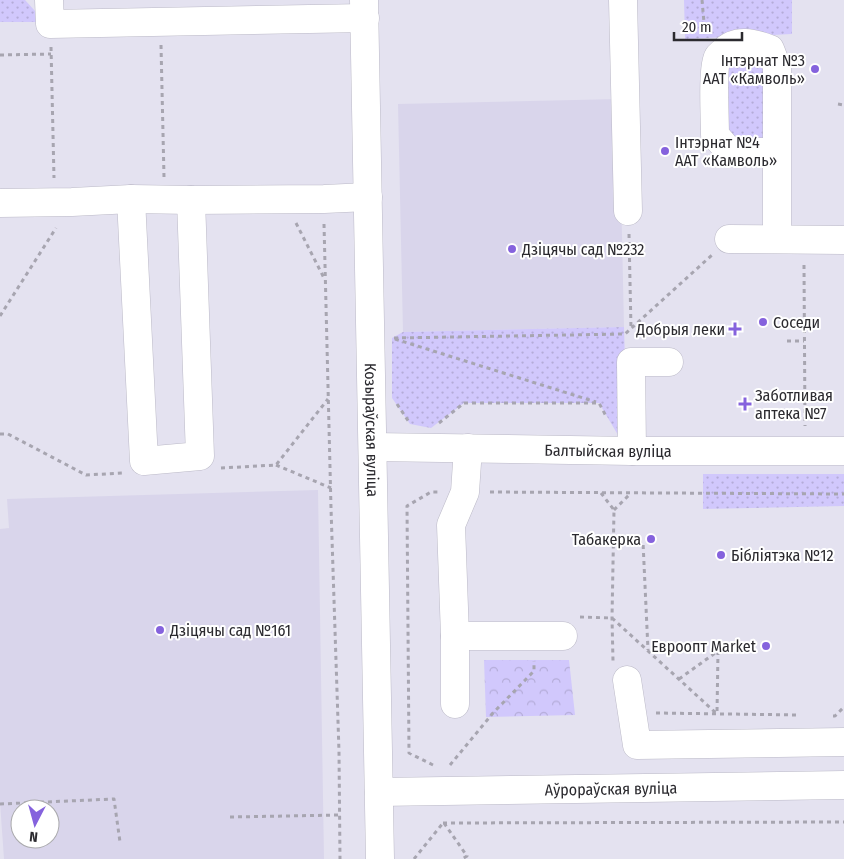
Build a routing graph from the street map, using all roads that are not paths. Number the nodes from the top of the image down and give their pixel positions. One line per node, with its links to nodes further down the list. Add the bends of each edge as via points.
1 (623, 0): 9 (street)
2 (365, 9): 3 (street, via 160,22); 5 (street, Козыраўская вуліца)
3 (50, 12)
4 (777, 152): 11 (street)
5 (368, 197): 7 (street); 14 (street, Козыраўская вуліца)
6 (131, 199): 7 (street); 7 (street, via 144,461 200,456); 8 (street)
7 (177, 200)
8 (0, 203)
9 (628, 211)
10 (729, 239): 11 (street)
11 (777, 239): 12 (street)
12 (844, 240)
13 (669, 362): 16 (street, via 631,362)
14 (373, 447): 15 (street, Балтыйская вуліца); 26 (street, Козыраўская вуліца)
15 (468, 448): 16 (street, Балтыйская вуліца); 18 (street, via 465,492 451,525)
16 (632, 451): 17 (street, Балтыйская вуліца)
17 (844, 451)
18 (455, 636): 19 (street); 21 (street)
19 (563, 636)
20 (627, 680): 23 (street)
21 (455, 704)
22 (844, 742): 23 (street)
23 (637, 745): 25 (street)
24 (844, 785): 25 (street, Аўрораўская вуліца)
25 (641, 788): 26 (street, Аўрораўская вуліца)
26 (379, 792): 27 (street, Козыраўская вуліца)
27 (380, 859)

